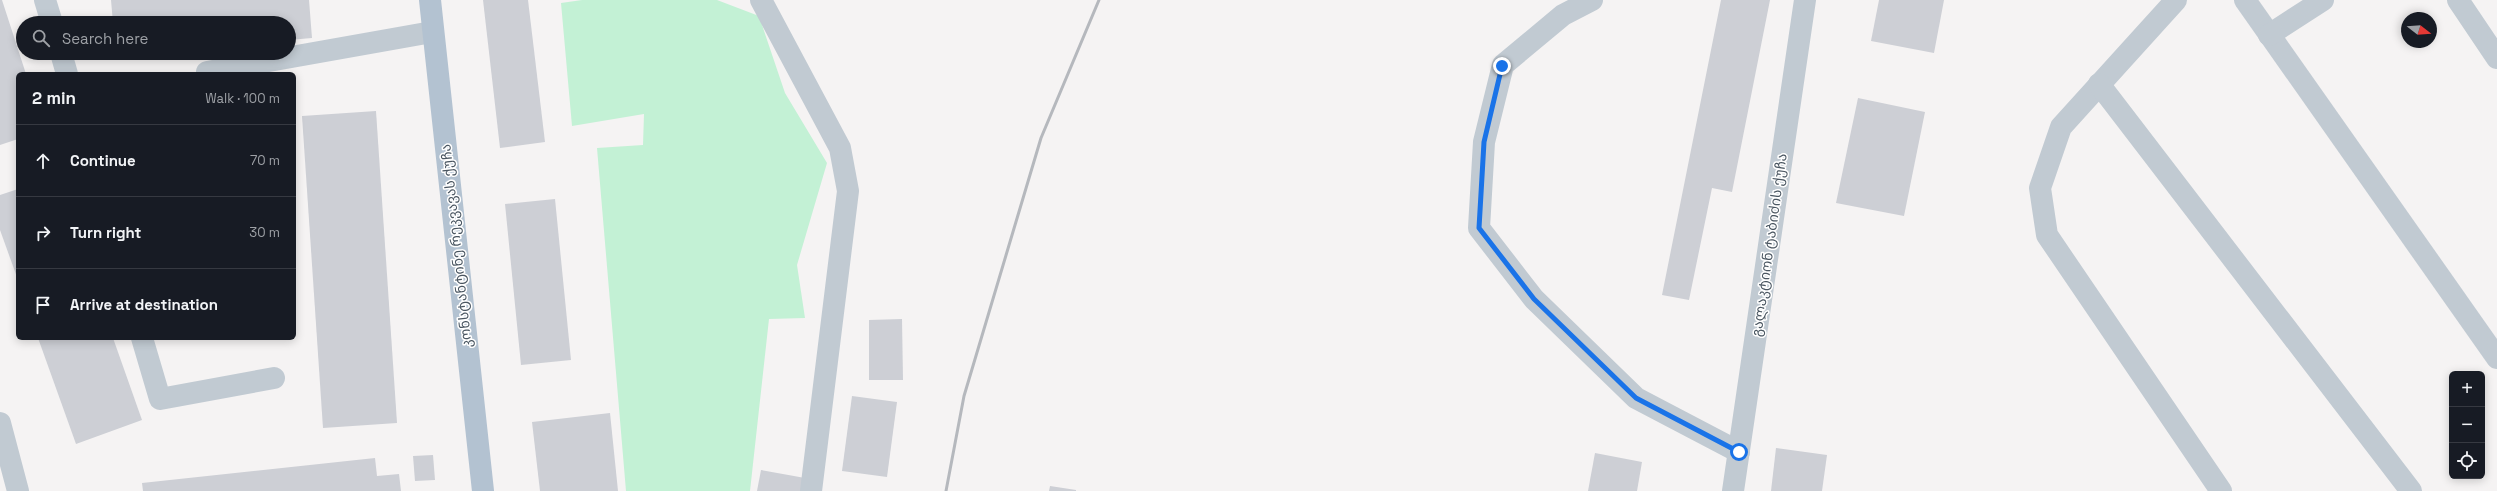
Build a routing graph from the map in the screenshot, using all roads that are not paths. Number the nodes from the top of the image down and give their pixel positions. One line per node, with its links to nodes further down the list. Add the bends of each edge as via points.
1 (46, 0): 10 (street)
2 (430, 0): 11 (main road, კონსტანტინე რეკვავას ქუჩა)
3 (761, 0): 27 (street, via 840,148 848,191)
4 (1592, 0): 24 (street, via 1563,15 1502,66 1484,142 1479,228 1534,299 1636,398)
5 (1805, 0): 24 (street, გალაკტიონ ტაბიძის ქუჩა)
6 (2176, 0): 19 (street)
7 (2245, 0): 12 (street)
8 (2323, 0): 12 (street)
9 (2458, 0): 14 (street)
10 (50, 16)
11 (432, 32): 13 (street); 26 (main road, კონსტანტინე რეკვავას ქუჩა)
12 (2270, 35): 21 (street)
13 (296, 56)
14 (2497, 58)
15 (63, 60): 17 (street)
16 (274, 60): 18 (street)
17 (66, 72)
18 (207, 72)
19 (2100, 84): 29 (street, via 2061,127 2040,188 2047,235); 30 (street)
20 (143, 340): 22 (street, via 160,399)
21 (2497, 358)
22 (274, 378)
23 (0, 423): 25 (street)
24 (1739, 452): 28 (street, გალაკტიონ ტაბიძის ქუჩა)
25 (18, 491)
26 (483, 491)
27 (811, 491)
28 (1734, 491)
29 (2221, 491)
30 (2411, 491)

